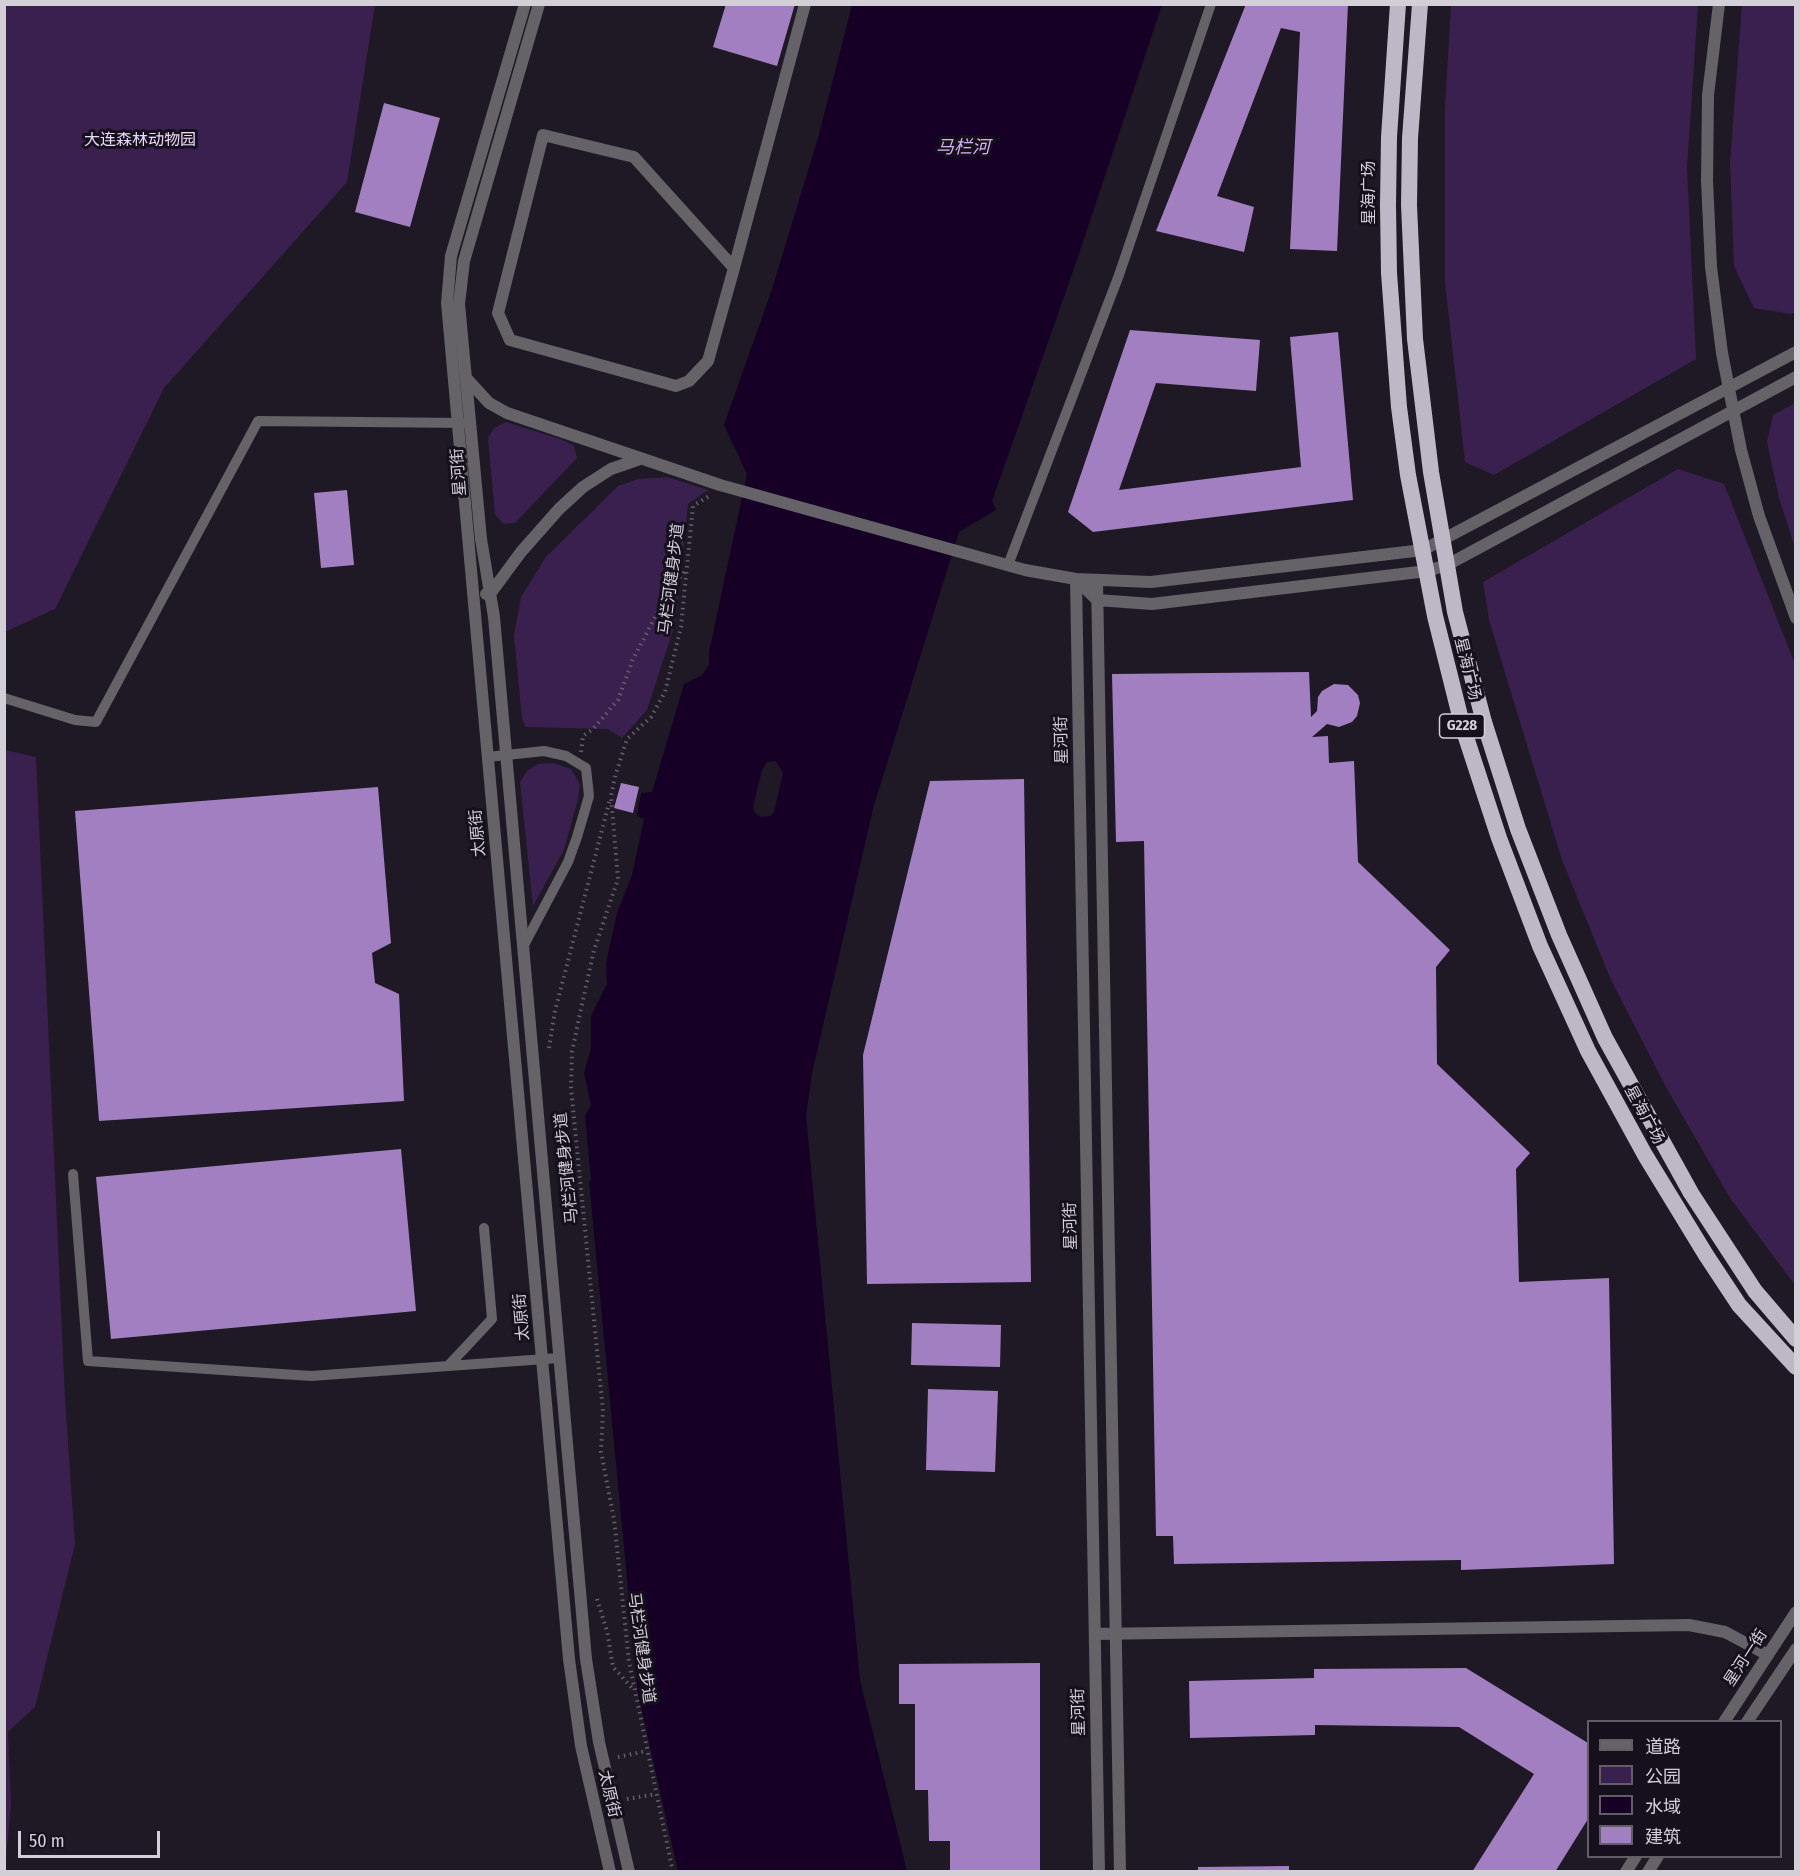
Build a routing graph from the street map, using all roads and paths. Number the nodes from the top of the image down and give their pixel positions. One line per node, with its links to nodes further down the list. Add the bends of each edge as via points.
1 (525, 4): 14 (street, 星河街, via 451,256 447,303)
2 (539, 4): 11 (street, 星河街, via 460,279)
3 (805, 4): 8 (street)
4 (1210, 4): 20 (lane, via 1119,275)
5 (1398, 4): 19 (highway, 星海广场 / G228, via 1389,136 1389,273 1399,407)
6 (1420, 4): 18 (highway, 星海广场 / G228, via 1410,138 1411,272 1422,406)
7 (1719, 4): 12 (street, via 1708,94 1707,181 1711,267)
8 (734, 268): 8 (street, via 634,157 543,135 498,313 510,340 676,386 689,381 708,361)
9 (1796, 352): 12 (street)
10 (1796, 376): 13 (street)
11 (467, 379): 15 (street, 星河街); 16 (street, via 489,403 507,413)
12 (1729, 388): 13 (street); 18 (street)
13 (1733, 410): 21 (street); 29 (street, via 1759,516)
14 (458, 423): 15 (lane); 26 (street, 星河街); 30 (lane, via 258,422 96,722 75,720)
15 (472, 423): 27 (street, 星河街, via 481,539)
16 (640, 459): 17 (street); 27 (street, via 611,469 583,487 521,552)
17 (718, 489): 20 (street); 22 (path, 马栏河健身步道, via 693,506)
18 (1443, 542): 19 (street); 21 (highway, 星海广场 / G228)
19 (1423, 550): 23 (highway, 星海广场 / G228); 25 (street, via 1151,582)
20 (1008, 565): 24 (street)
21 (1447, 565): 23 (street); 39 (highway, 星海广场 / G228, via 1484,722 1518,829 1605,1038 1691,1193 1755,1291)
22 (687, 569): 33 (path, via 663,602 633,659 618,700 583,736); 34 (path, 马栏河健身步道, via 681,627 664,692 651,717 627,739)
23 (1427, 571): 28 (street, via 1152,604); 43 (highway, 星海广场 / G228, via 1463,728 1499,838 1540,946 1588,1051 1706,1255 1739,1305)
24 (1076, 579): 25 (street); 28 (street); 46 (street, 星河街)
25 (1097, 581): 28 (street)
26 (476, 594): 27 (street); 32 (street, 星河街)
27 (490, 594): 31 (street, 星河街)
28 (1097, 600): 47 (street)
29 (1796, 618)
30 (4, 698)
31 (507, 755): 32 (lane); 33 (lane, via 544,752); 35 (street, 星河街)
32 (488, 757): 41 (street, 太原街)
33 (577, 762): 35 (lane, via 586,768 589,796 577,837 568,862)
34 (611, 796): 36 (path, via 555,1011); 50 (path, 马栏河健身步道, via 618,879 594,950 572,1052 571,1088 593,1292 603,1411 602,1452 614,1520)
35 (523, 946): 40 (street, 太原街)
36 (549, 1049)
37 (73, 1174): 42 (lane, via 88,1361 311,1376)
38 (484, 1228): 42 (lane, via 492,1319)
39 (1796, 1339)
40 (559, 1358): 41 (lane); 54 (street, 太原街, via 586,1659)
41 (542, 1359): 42 (lane); 59 (street, 太原街, via 575,1705)
42 (448, 1366)
43 (1796, 1367)
44 (595, 1593): 50 (path, via 613,1667)
45 (1796, 1612): 49 (street, 星河一街)
46 (1095, 1634): 47 (street); 62 (street, 星河街)
47 (1116, 1634): 49 (street, via 1689,1625 1725,1632); 63 (street)
48 (1796, 1649): 52 (street)
49 (1768, 1655): 51 (street, 星河一街)
50 (633, 1688): 53 (path, 马栏河健身步道)
51 (1725, 1720)
52 (1748, 1720)
53 (646, 1751): 54 (path); 55 (path, 马栏河健身步道)
54 (603, 1761): 56 (street, 太原街)
55 (656, 1794): 56 (path); 61 (path, 马栏河健身步道)
56 (613, 1802): 60 (street, 太原街)
57 (1635, 1858): 64 (street)
58 (1657, 1858): 65 (street)
59 (610, 1872)
60 (629, 1872)
61 (673, 1872)
62 (1099, 1872)
63 (1120, 1872)
64 (1626, 1872)
65 (1648, 1872)

